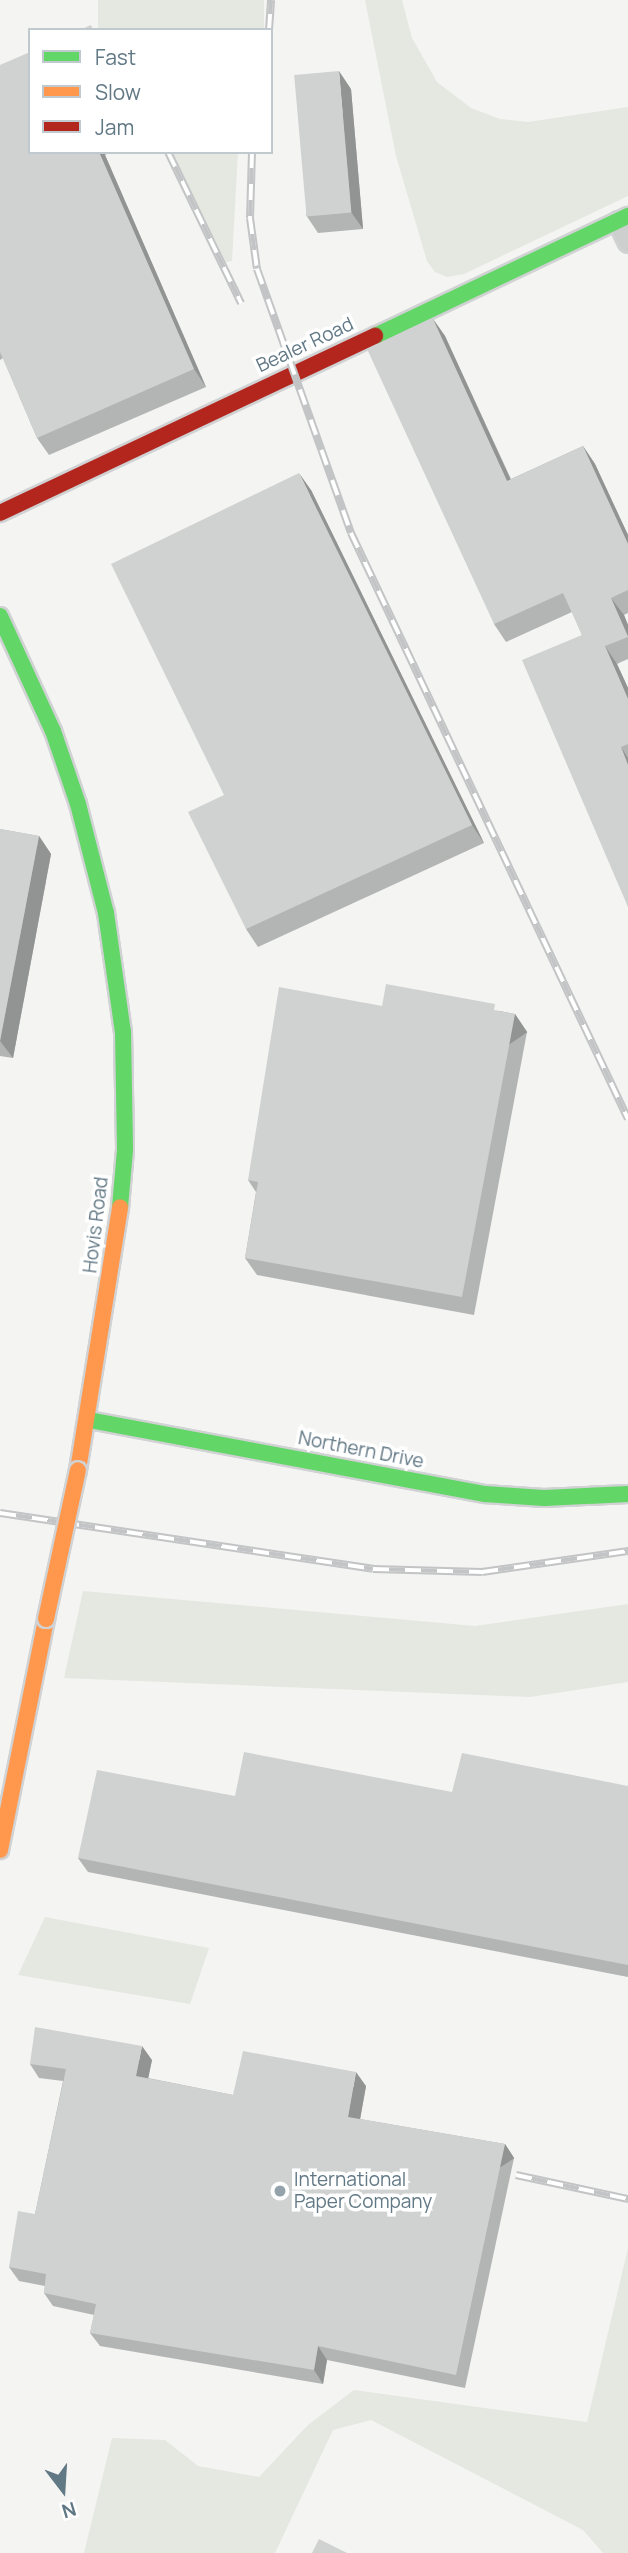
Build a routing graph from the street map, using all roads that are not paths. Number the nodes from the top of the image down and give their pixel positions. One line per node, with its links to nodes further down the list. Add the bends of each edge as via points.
1 (623, 218): 2 (street); 3 (street, Bealer Road)
2 (628, 242)
3 (0, 513)
4 (0, 616): 5 (street, Hovis Road, via 53,732 78,804 108,924 124,1032 125,1150 119,1222)
5 (89, 1420): 6 (street, Northern Drive, via 485,1494 544,1498); 7 (street, Hovis Road, bridge)
6 (628, 1494)
7 (0, 1850)

